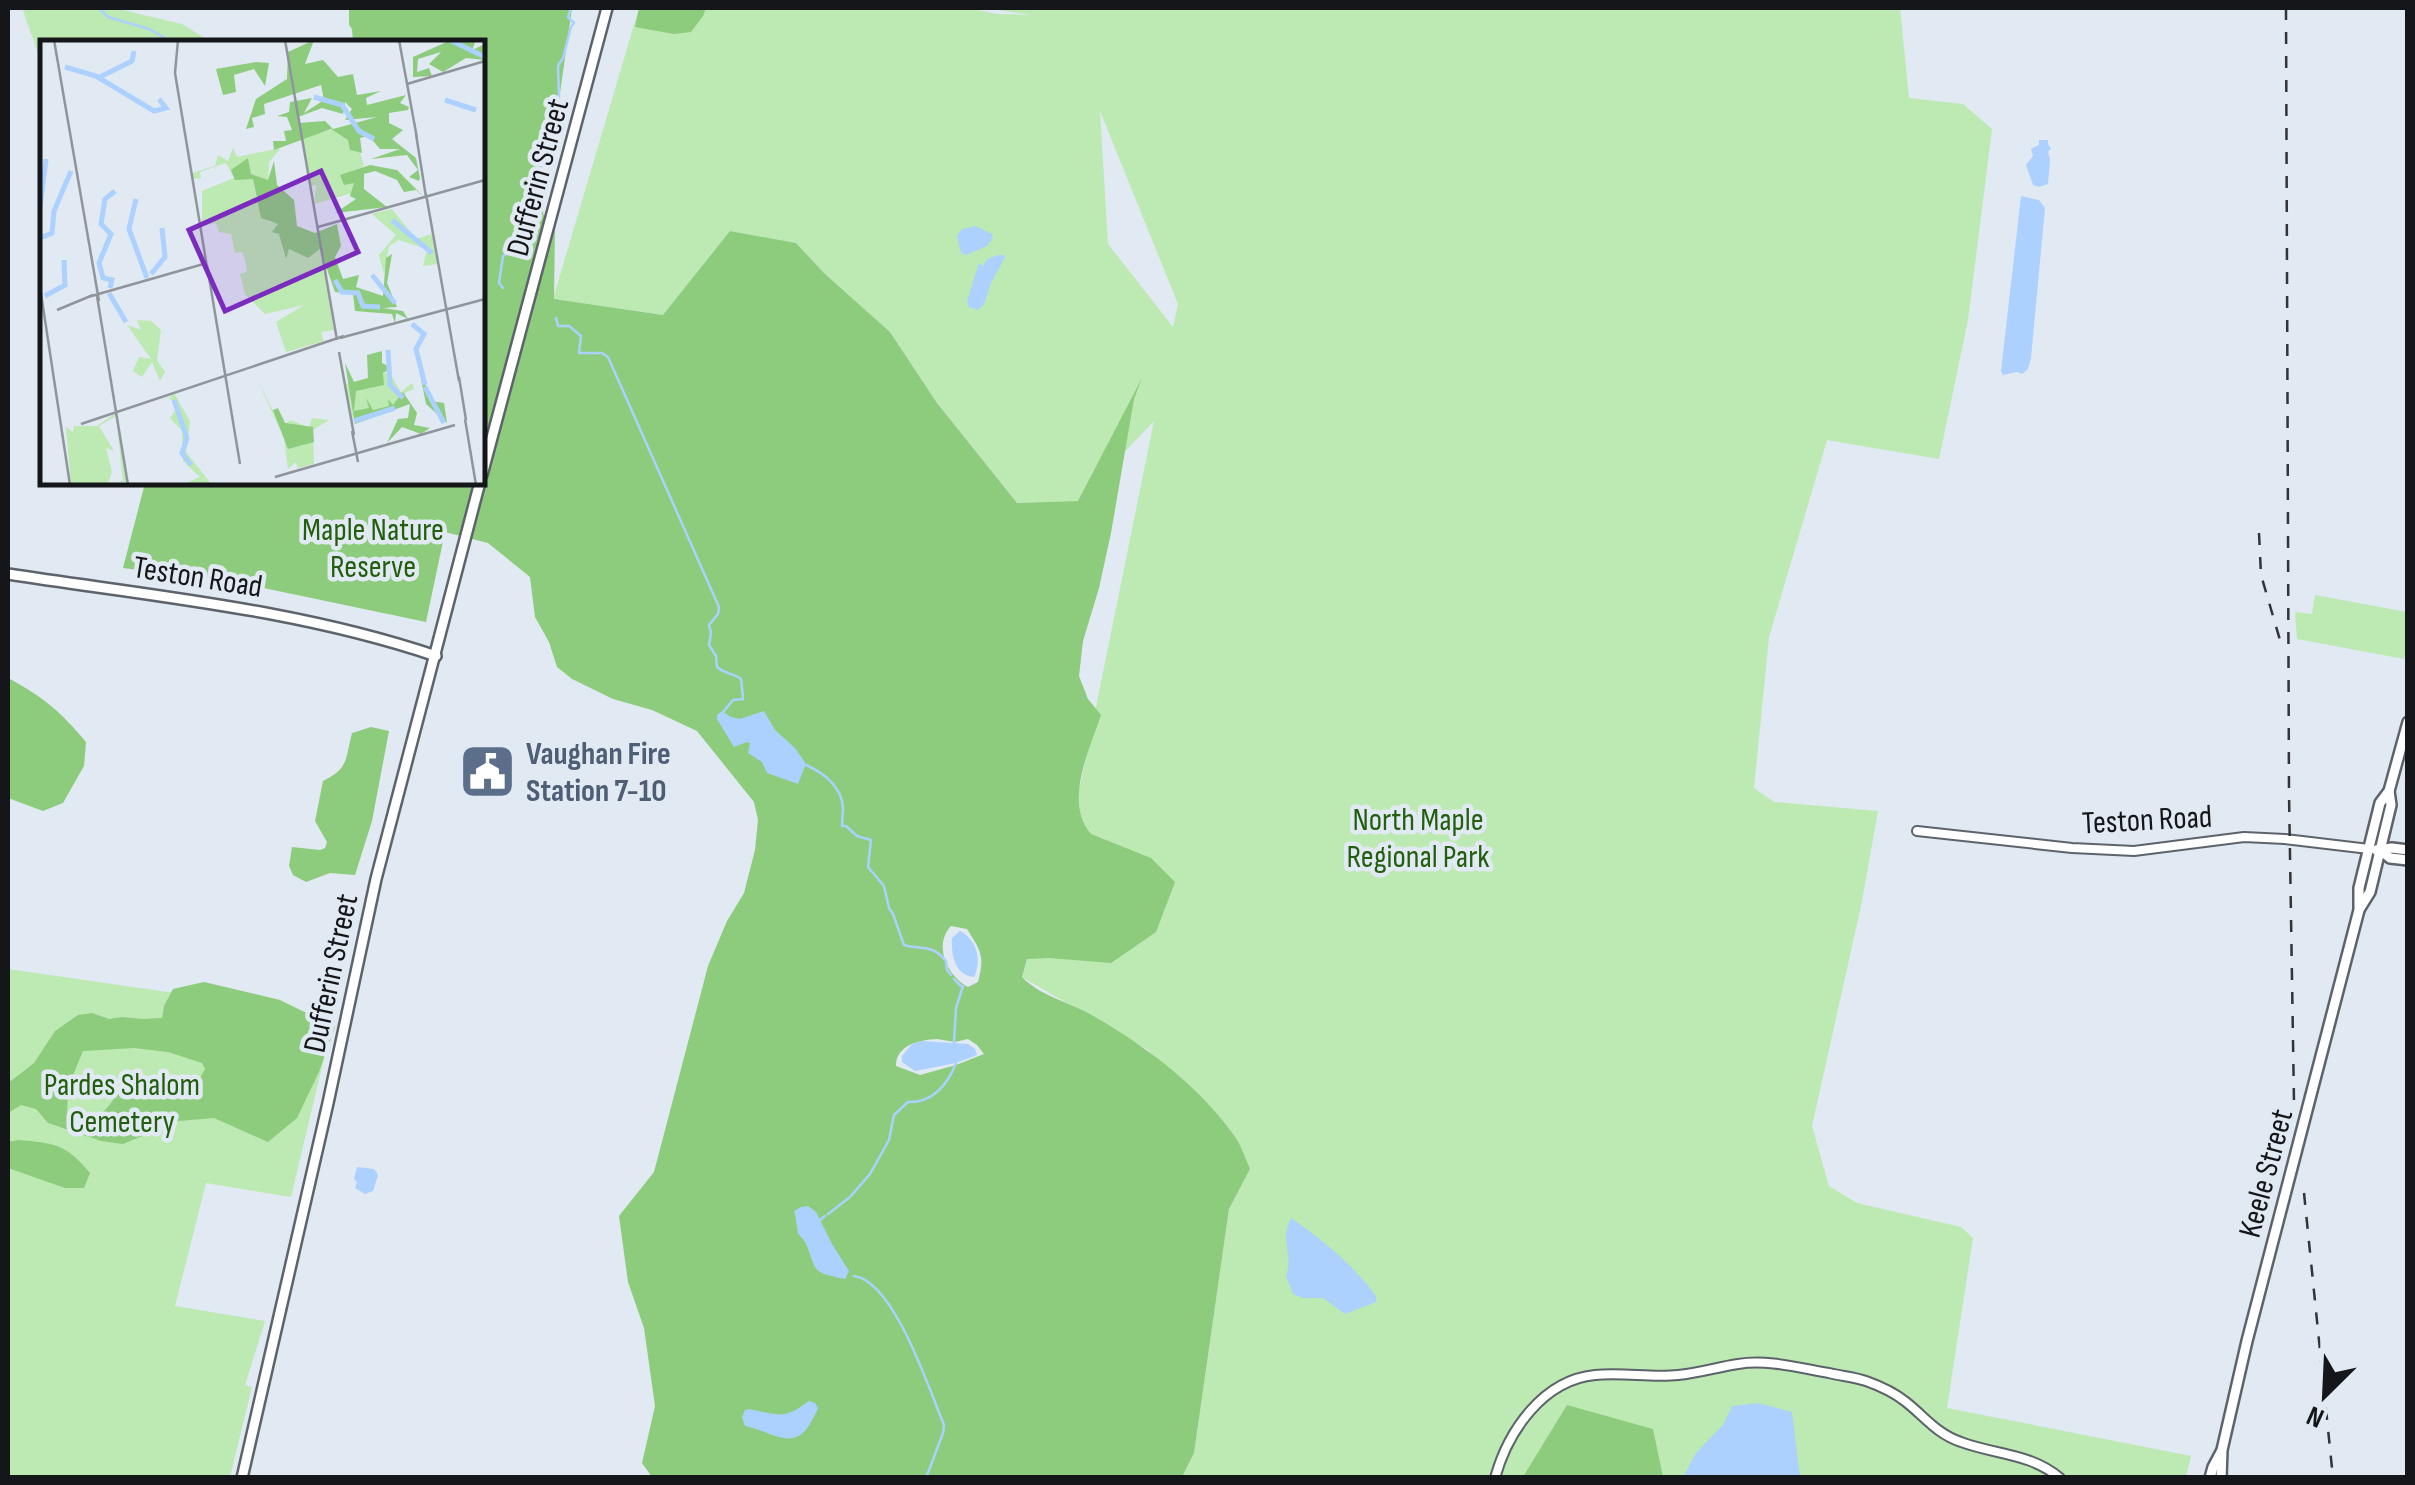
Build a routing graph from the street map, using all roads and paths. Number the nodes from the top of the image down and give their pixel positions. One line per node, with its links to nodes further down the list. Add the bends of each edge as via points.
1 (607, 8): 2 (main road, Dufferin Street)
2 (485, 464)
3 (479, 485): 5 (main road, Dufferin Street)
4 (8, 574): 5 (main road, Teston Road, via 274,613)
5 (436, 656): 12 (main road, Dufferin Street, via 376,879)
6 (2408, 722): 8 (main road, Keele Street)
7 (1917, 831): 8 (street, Teston Road, via 2134,851 2244,838)
8 (2374, 850): 9 (main road, Teston Road); 10 (main road, Teston Road); 11 (main road, Keele Street, via 2370,892 2359,910)
9 (2408, 850)
10 (2408, 860)
11 (2222, 1450): 15 (main road, Keele Street); 16 (main road, Keele Street)
12 (242, 1478)
13 (1494, 1478): 14 (street, via 1524,1418 1576,1378 1680,1375 1742,1363 1864,1380 1907,1402 1936,1430 2026,1458)
14 (2060, 1478)
15 (2210, 1478)
16 (2221, 1478)

